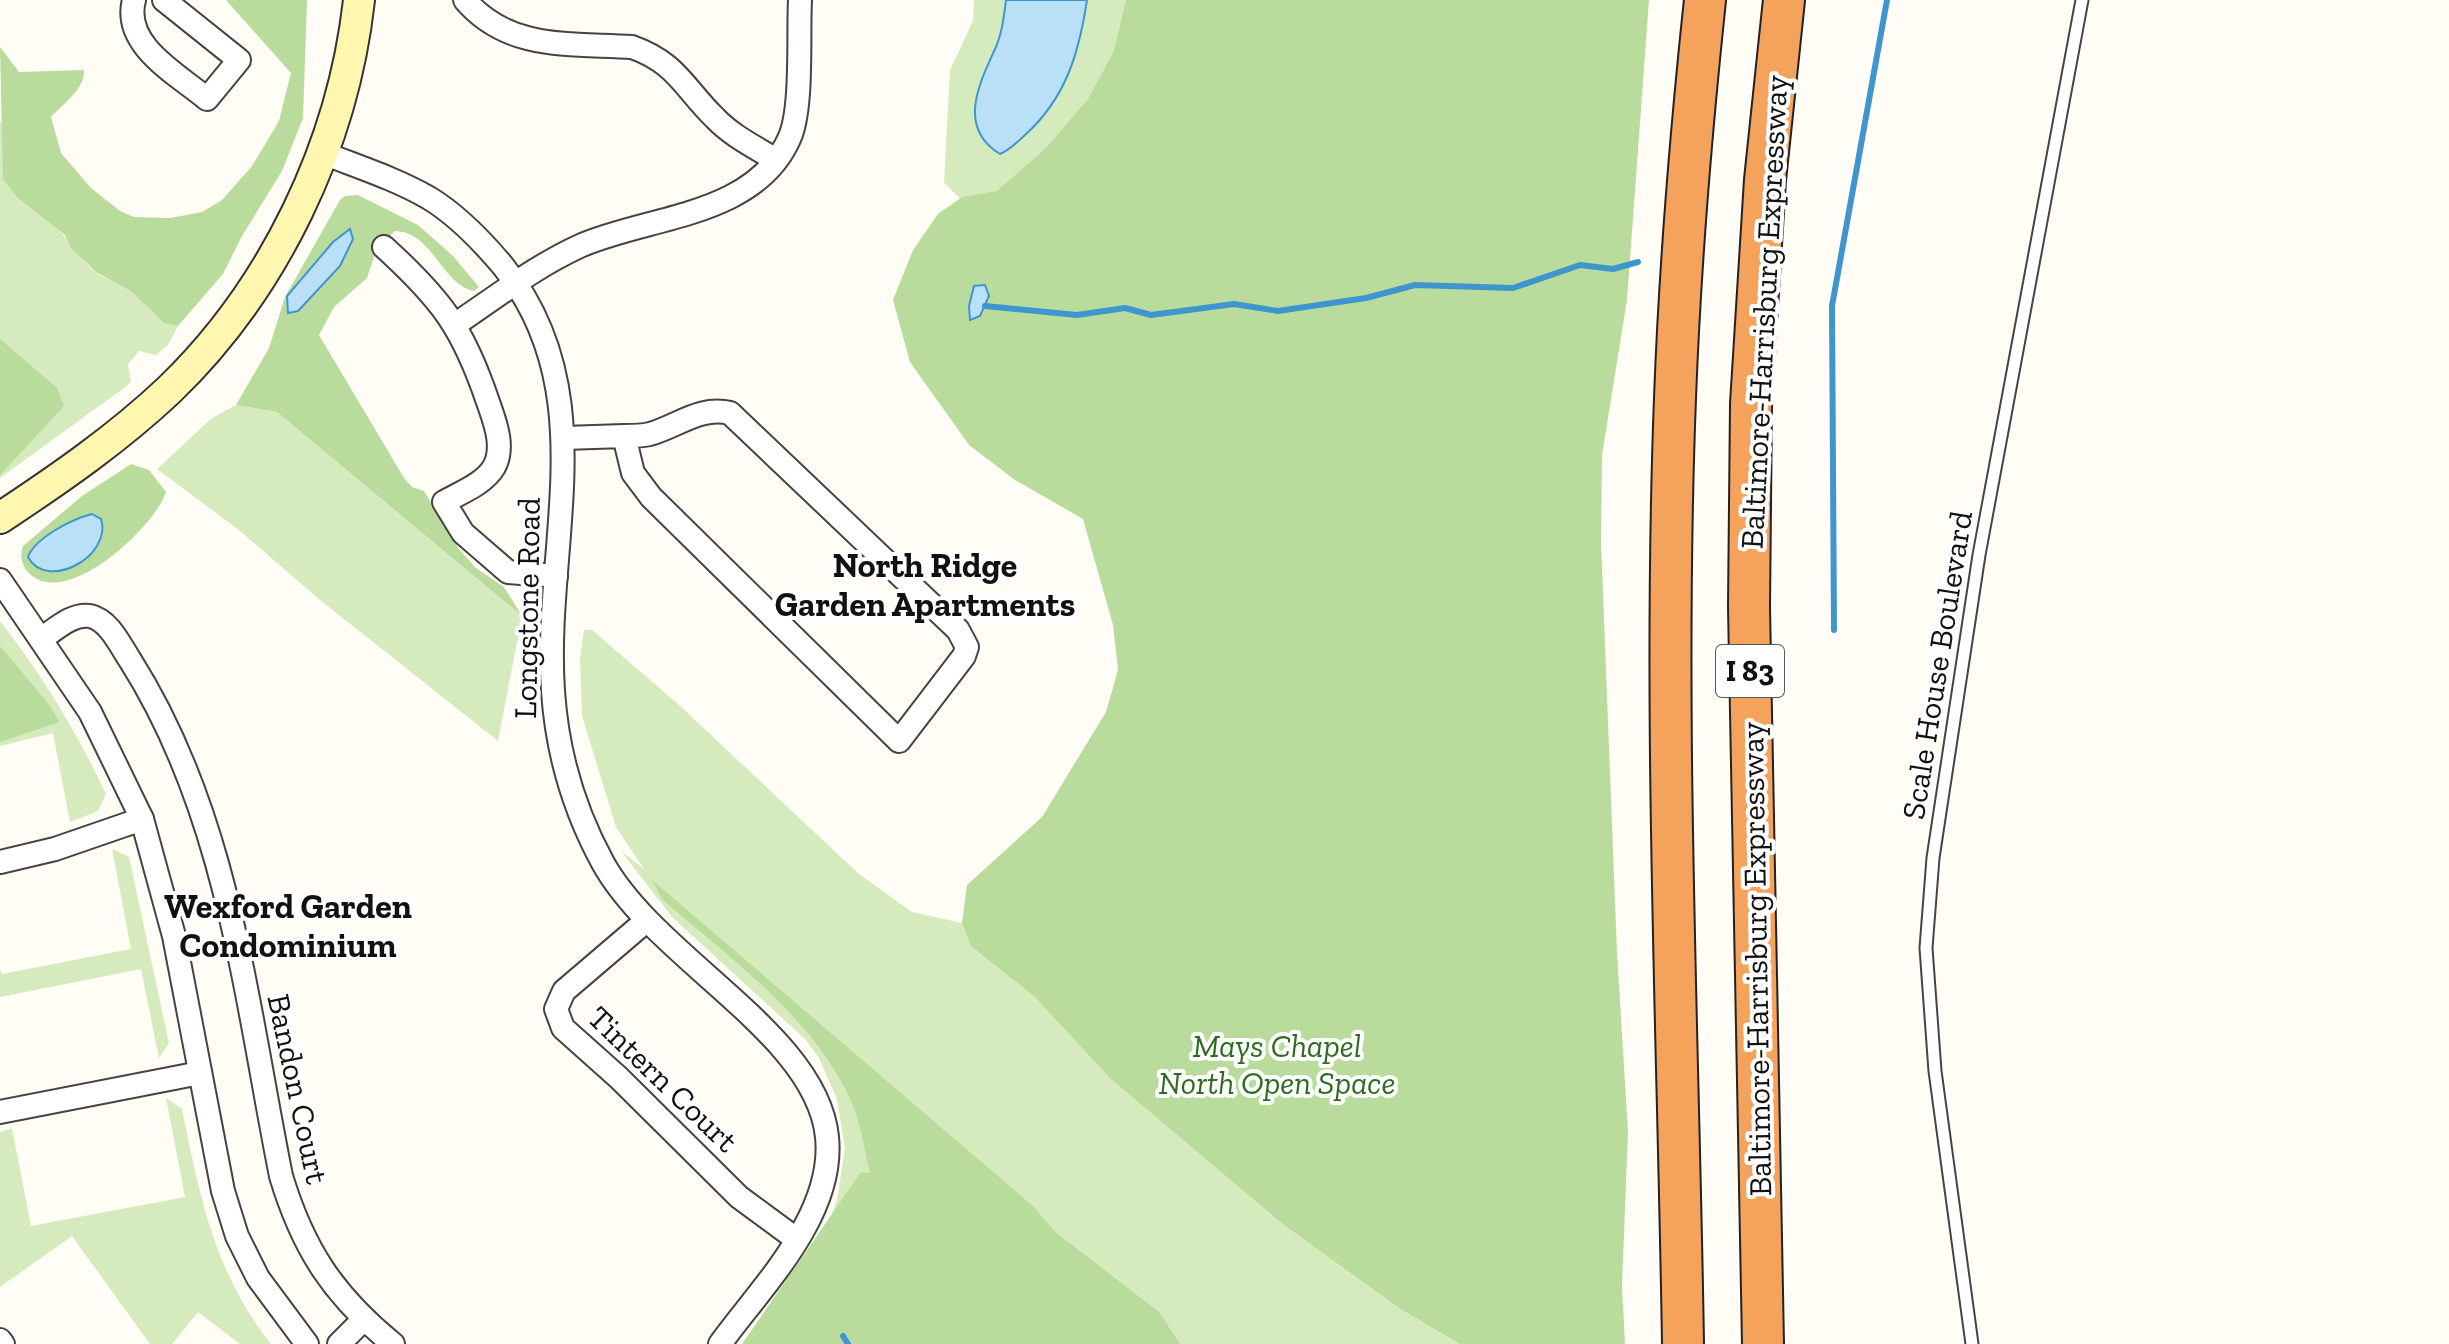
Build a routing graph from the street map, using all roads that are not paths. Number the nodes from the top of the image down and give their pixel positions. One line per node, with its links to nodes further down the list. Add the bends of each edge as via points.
1 (134, 0): 2 (street, via 132,23 138,39 207,99 239,60)
2 (164, 0)
3 (359, 0): 9 (main road, via 341,94)
4 (465, 0): 10 (street, via 479,16 516,37 632,47 650,54 684,80 716,120)
5 (800, 0): 10 (street, via 795,118)
6 (1705, 0): 31 (highway, I 83, via 1686,190 1671,593)
7 (1784, 0): 32 (highway, Baltimore-Harrisburg Expressway / I 83, via 1765,180 1751,404 1749,607)
8 (2082, 0): 33 (lane, Scale House Boulevard, via 1979,555 1933,858 1926,948 1935,1071)
9 (323, 153): 12 (street, Longstone Road, via 431,199 488,248); 16 (main road, via 267,267 200,356 118,434)
10 (776, 160): 12 (street, via 754,183 729,197 582,245)
11 (384, 247): 13 (street, via 424,283)
12 (517, 283): 13 (street); 15 (street, Longstone Road, via 551,353)
13 (456, 324): 17 (street, via 496,425 498,457 482,480 444,502 463,533 508,572)
14 (624, 436): 14 (street, via 633,473 651,497 899,741 964,656 967,647 958,630 730,413 701,412 649,434); 15 (street)
15 (564, 438): 17 (street, Longstone Road)
16 (0, 518)
17 (556, 576): 22 (street, Longstone Road, via 552,687 568,778 604,864)
18 (0, 580): 19 (street)
19 (41, 639): 20 (street, via 109,745); 26 (street, Bandon Court, via 80,616 103,623 164,719 218,860 293,1217 334,1289)
20 (142, 819): 21 (street); 23 (street, via 174,936)
21 (0, 862)
22 (646, 921): 25 (street, Longstone Road, via 776,1040 813,1089 823,1115 826,1170); 25 (street, Tintern Court, via 564,991 556,1018 739,1197)
23 (200, 1073): 24 (street); 27 (street, via 237,1236 258,1278)
24 (0, 1112)
25 (796, 1239): 30 (street, Longstone Road)
26 (363, 1320): 28 (street); 29 (street, Bandon Court)
27 (307, 1344)
28 (339, 1344)
29 (393, 1344)
30 (720, 1344)
31 (1683, 1344)
32 (1763, 1344)
33 (1972, 1344)

